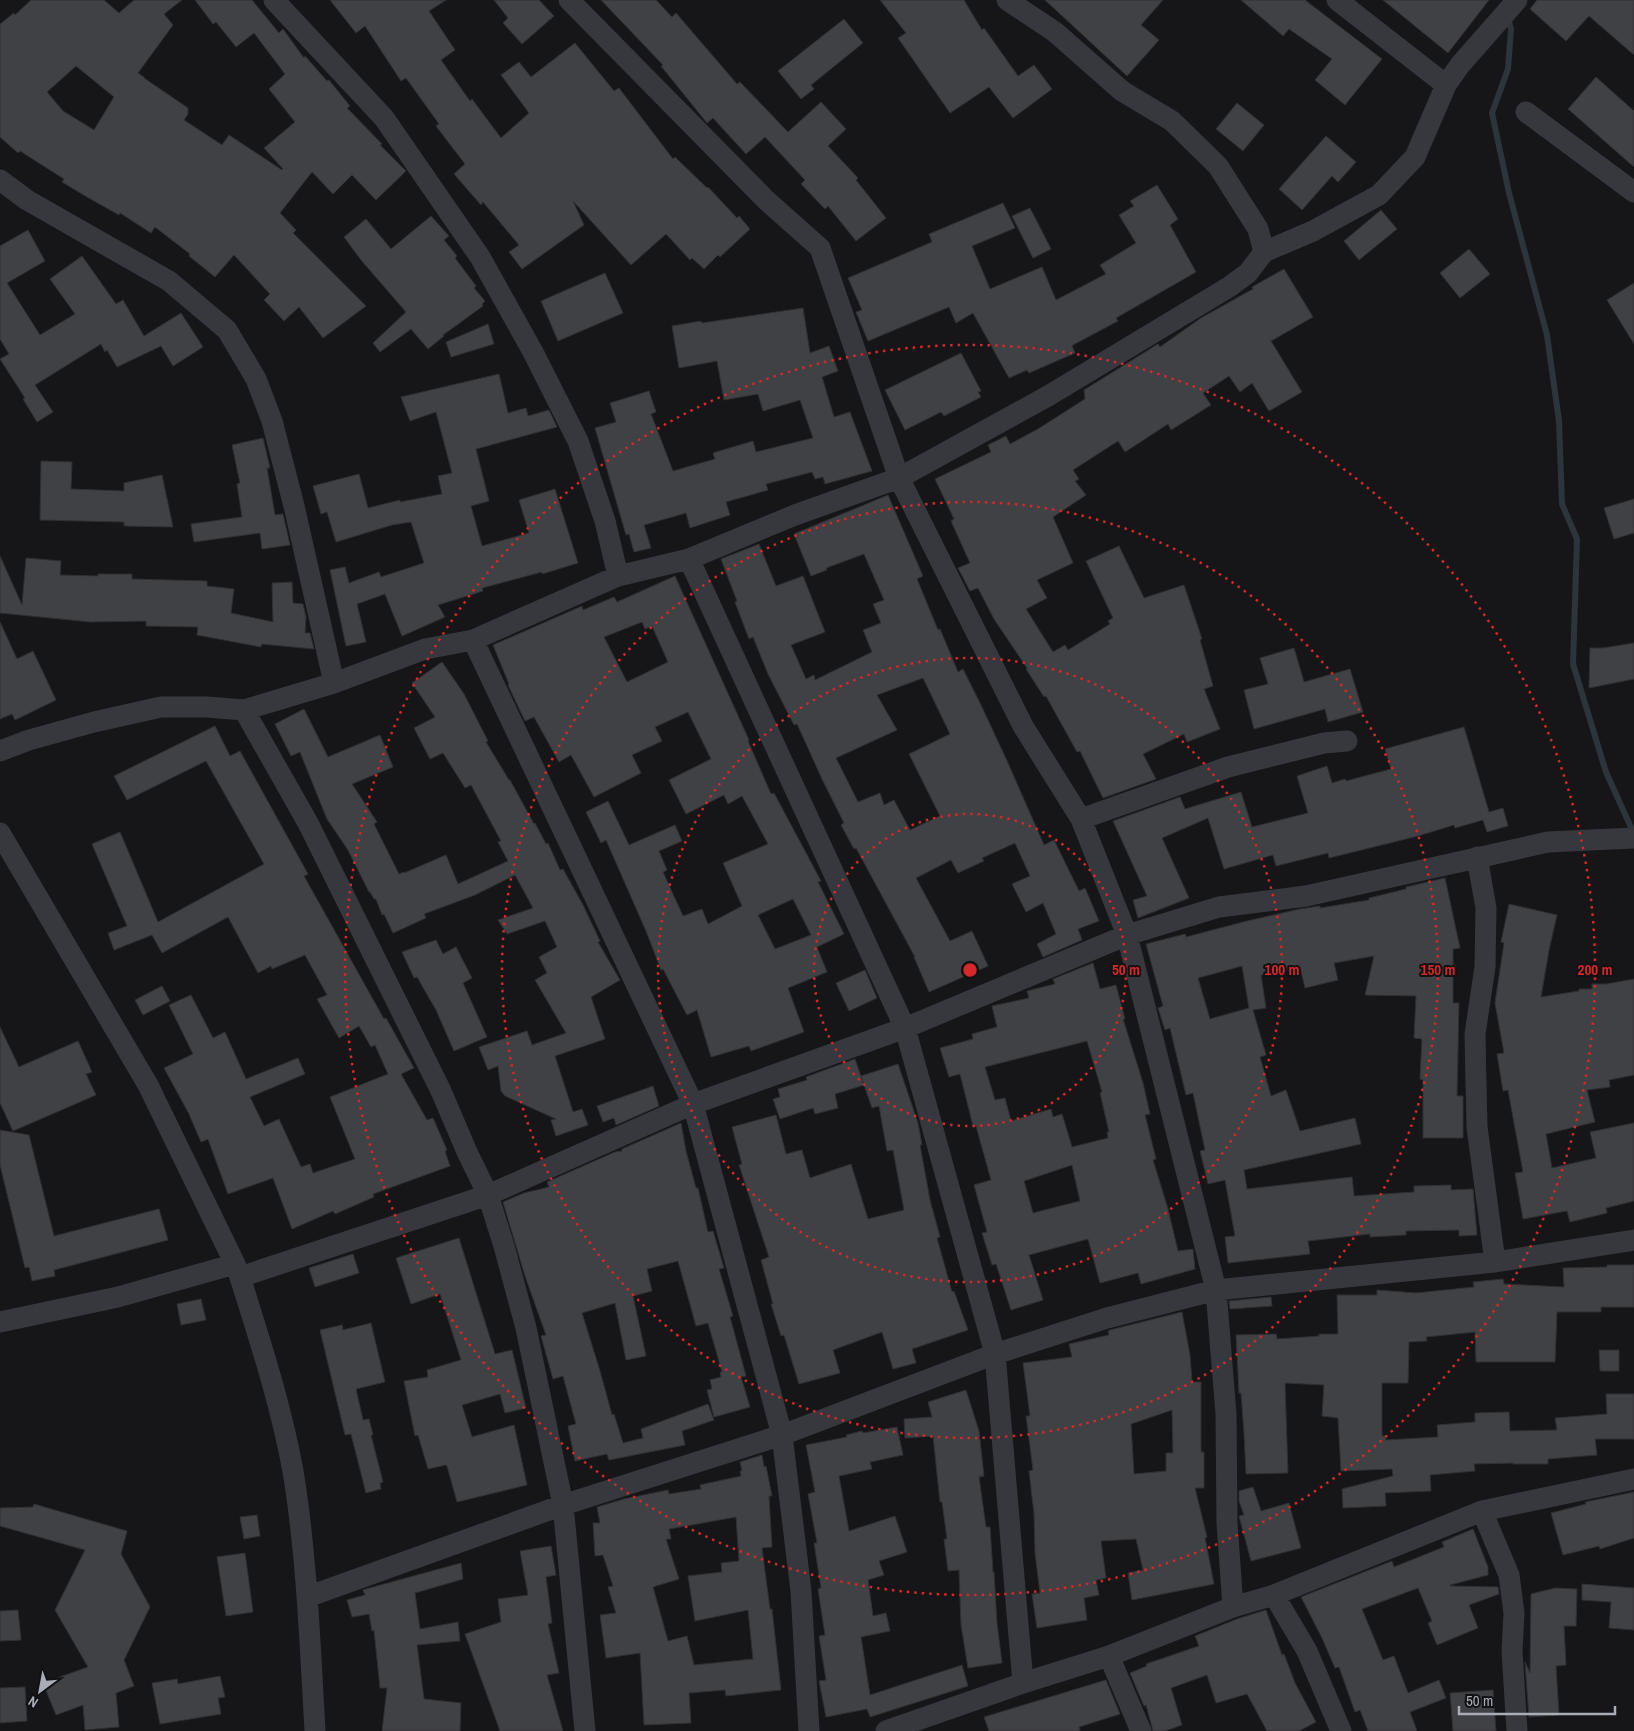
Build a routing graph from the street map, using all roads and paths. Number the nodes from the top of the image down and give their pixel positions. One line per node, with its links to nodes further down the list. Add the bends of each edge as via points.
1 (274, 0): 13 (street, via 384,118 480,258 578,441 605,521)
2 (569, 0): 11 (street, via 766,200 820,248)
3 (1007, 0): 10 (street, via 1055,32 1122,91 1172,121 1218,166 1258,229)
4 (1337, 0): 6 (street)
5 (1517, 0): 6 (street)
6 (1446, 85): 10 (street, via 1415,158 1380,195)
7 (1526, 112): 9 (street)
8 (0, 180): 15 (street, via 27,200 169,281 227,330 256,379 272,421)
9 (1634, 192)
10 (1264, 252): 11 (street, via 1248,273 1228,287 1048,396)
11 (899, 478): 12 (street, via 795,514); 19 (street, via 1023,726)
12 (689, 559): 13 (street); 24 (street)
13 (618, 576): 14 (street)
14 (473, 640): 15 (street, via 424,650); 25 (street)
15 (334, 683): 16 (street)
16 (244, 710): 18 (street, via 161,707 75,727); 26 (street, via 308,824 441,1091)
17 (1347, 741): 19 (street, via 1324,743 1228,767)
18 (0, 751)
19 (1081, 819): 23 (street)
20 (0, 833): 29 (street, via 148,1085)
21 (1631, 838): 22 (street, via 1548,842)
22 (1477, 857): 23 (street, via 1306,896 1219,907); 28 (street, via 1486,908 1485,967 1475,1034 1476,1084 1478,1127)
23 (1126, 935): 24 (street); 30 (street)
24 (905, 1028): 25 (street); 32 (street)
25 (693, 1104): 26 (street); 33 (street)
26 (488, 1195): 29 (street); 35 (street, via 526,1328)
27 (1634, 1240): 28 (street)
28 (1495, 1262): 30 (street)
29 (238, 1271): 31 (street); 38 (street, via 276,1392 292,1470)
30 (1216, 1290): 32 (street, via 1107,1318); 39 (street, via 1226,1414 1227,1523)
31 (0, 1322)
32 (995, 1354): 33 (street); 41 (street)
33 (782, 1435): 35 (street); 44 (street, via 801,1591)
34 (1634, 1478): 36 (street)
35 (563, 1505): 38 (street); 43 (street)
36 (1482, 1511): 37 (street); 48 (street, via 1509,1575 1514,1613 1512,1650)
37 (1274, 1595): 39 (street); 47 (street, via 1307,1651)
38 (308, 1597): 42 (street)
39 (1233, 1607): 40 (street)
40 (1108, 1656): 41 (street); 46 (street)
41 (1023, 1683): 45 (street)
42 (315, 1731)
43 (585, 1731)
44 (809, 1731)
45 (886, 1731)
46 (1141, 1731)
47 (1340, 1731)
48 (1517, 1731)

